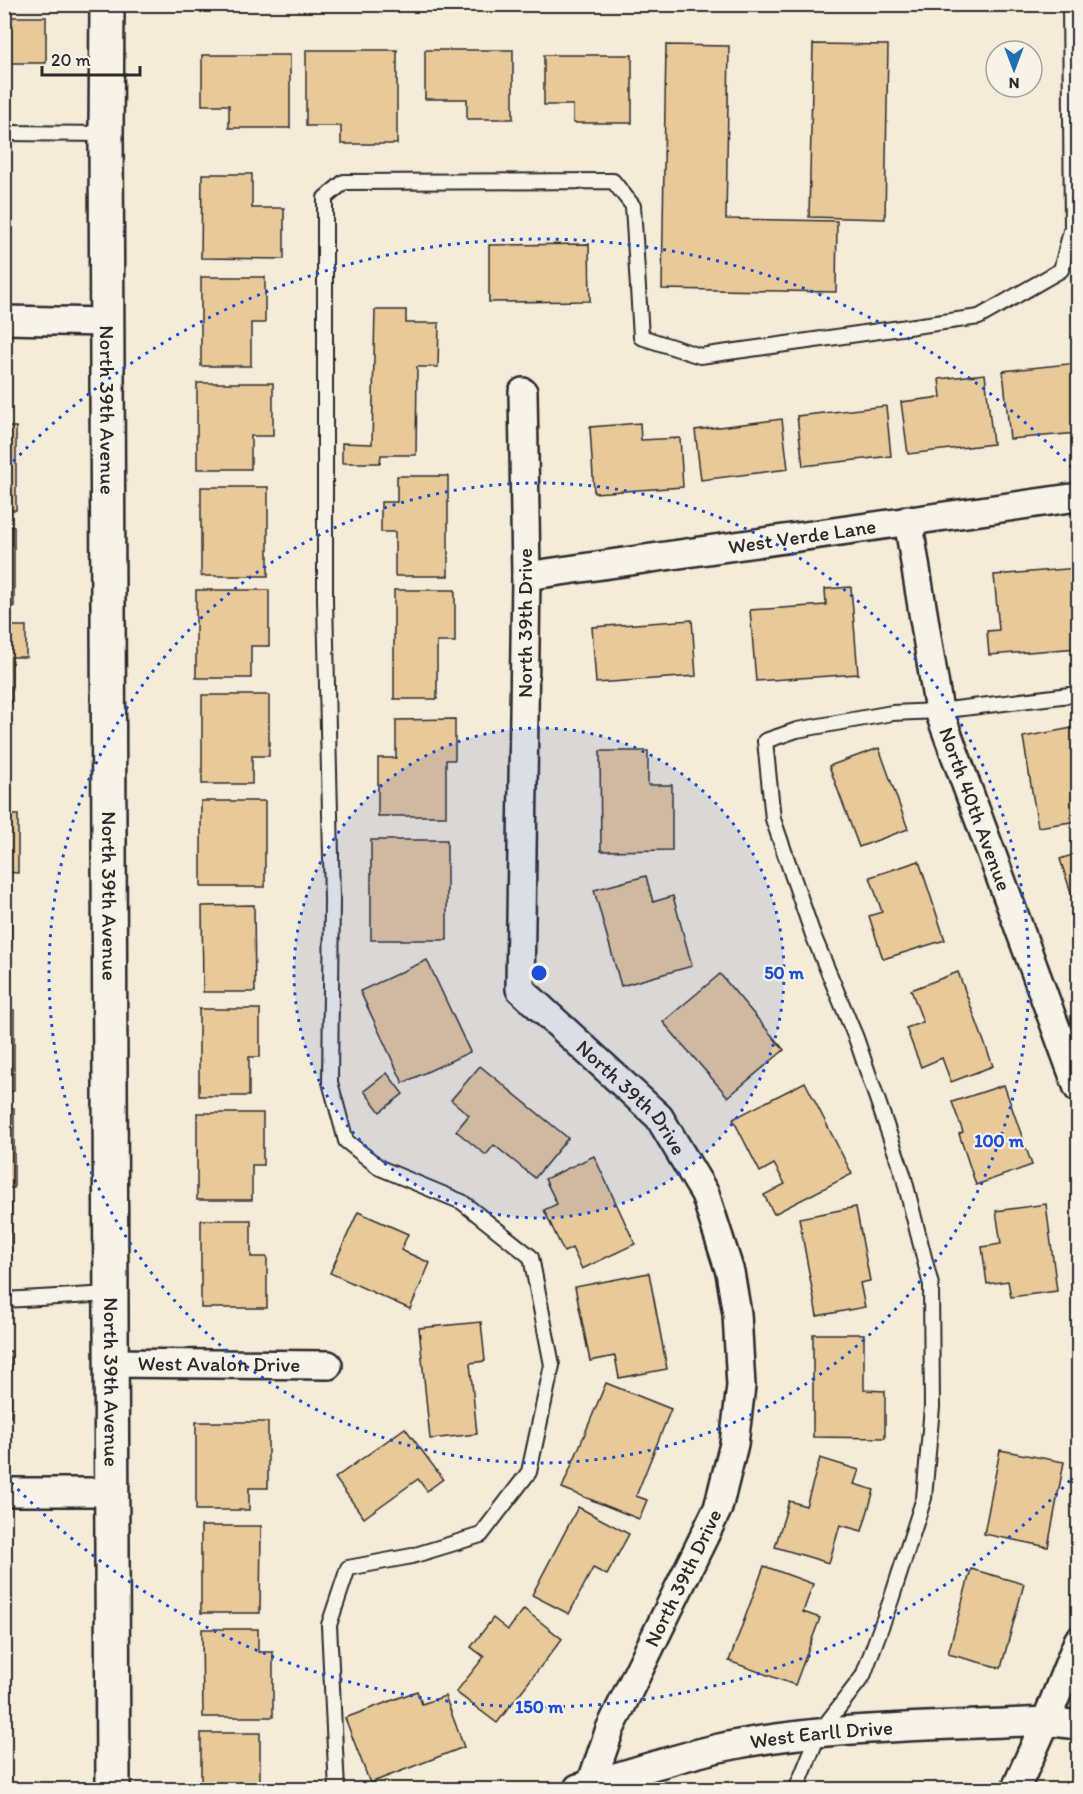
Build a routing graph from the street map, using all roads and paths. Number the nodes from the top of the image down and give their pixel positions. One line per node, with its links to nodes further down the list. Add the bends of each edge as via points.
1 (107, 4): 4 (street, North 39th Avenue)
2 (1070, 4): 26 (lane, via 1072,227 1061,270 979,317 700,356 641,337 633,206 613,181 344,182 325,198 325,600 332,899 330,1082 346,1141 380,1168 462,1202 531,1257 552,1365 529,1472 481,1535 412,1556 348,1568 329,1625)
3 (4, 133): 4 (lane)
4 (106, 134): 6 (street, North 39th Avenue)
5 (4, 320): 6 (street)
6 (107, 322): 14 (street, North 39th Avenue)
7 (523, 392): 10 (street, North 39th Drive)
8 (1078, 497): 9 (street, West Verde Lane)
9 (908, 520): 10 (street, West Verde Lane); 12 (street, North 40th Avenue)
10 (526, 576): 24 (street, North 39th Drive, via 520,989 659,1117 705,1194 730,1272 741,1386 734,1444 718,1508)
11 (1078, 694): 12 (lane)
12 (939, 711): 13 (street, North 40th Avenue); 23 (lane, via 892,713 797,730 765,741 773,819 903,1174 931,1286 932,1407 924,1498 863,1676)
13 (1078, 1088)
14 (110, 1294): 15 (lane); 16 (street, North 39th Avenue)
15 (4, 1300)
16 (111, 1363): 17 (street, West Avalon Drive); 19 (street, North 39th Avenue)
17 (328, 1365)
18 (4, 1492): 19 (street)
19 (111, 1492): 25 (street, North 39th Avenue)
20 (1078, 1641): 21 (street)
21 (1046, 1721): 22 (street, West Earll Drive); 23 (street, West Earll Drive); 28 (street)
22 (1078, 1725)
23 (819, 1733): 24 (street, West Earll Drive, via 720,1748); 27 (lane)
24 (583, 1788)
25 (113, 1790)
26 (337, 1790)
27 (796, 1790)
28 (1014, 1790)

